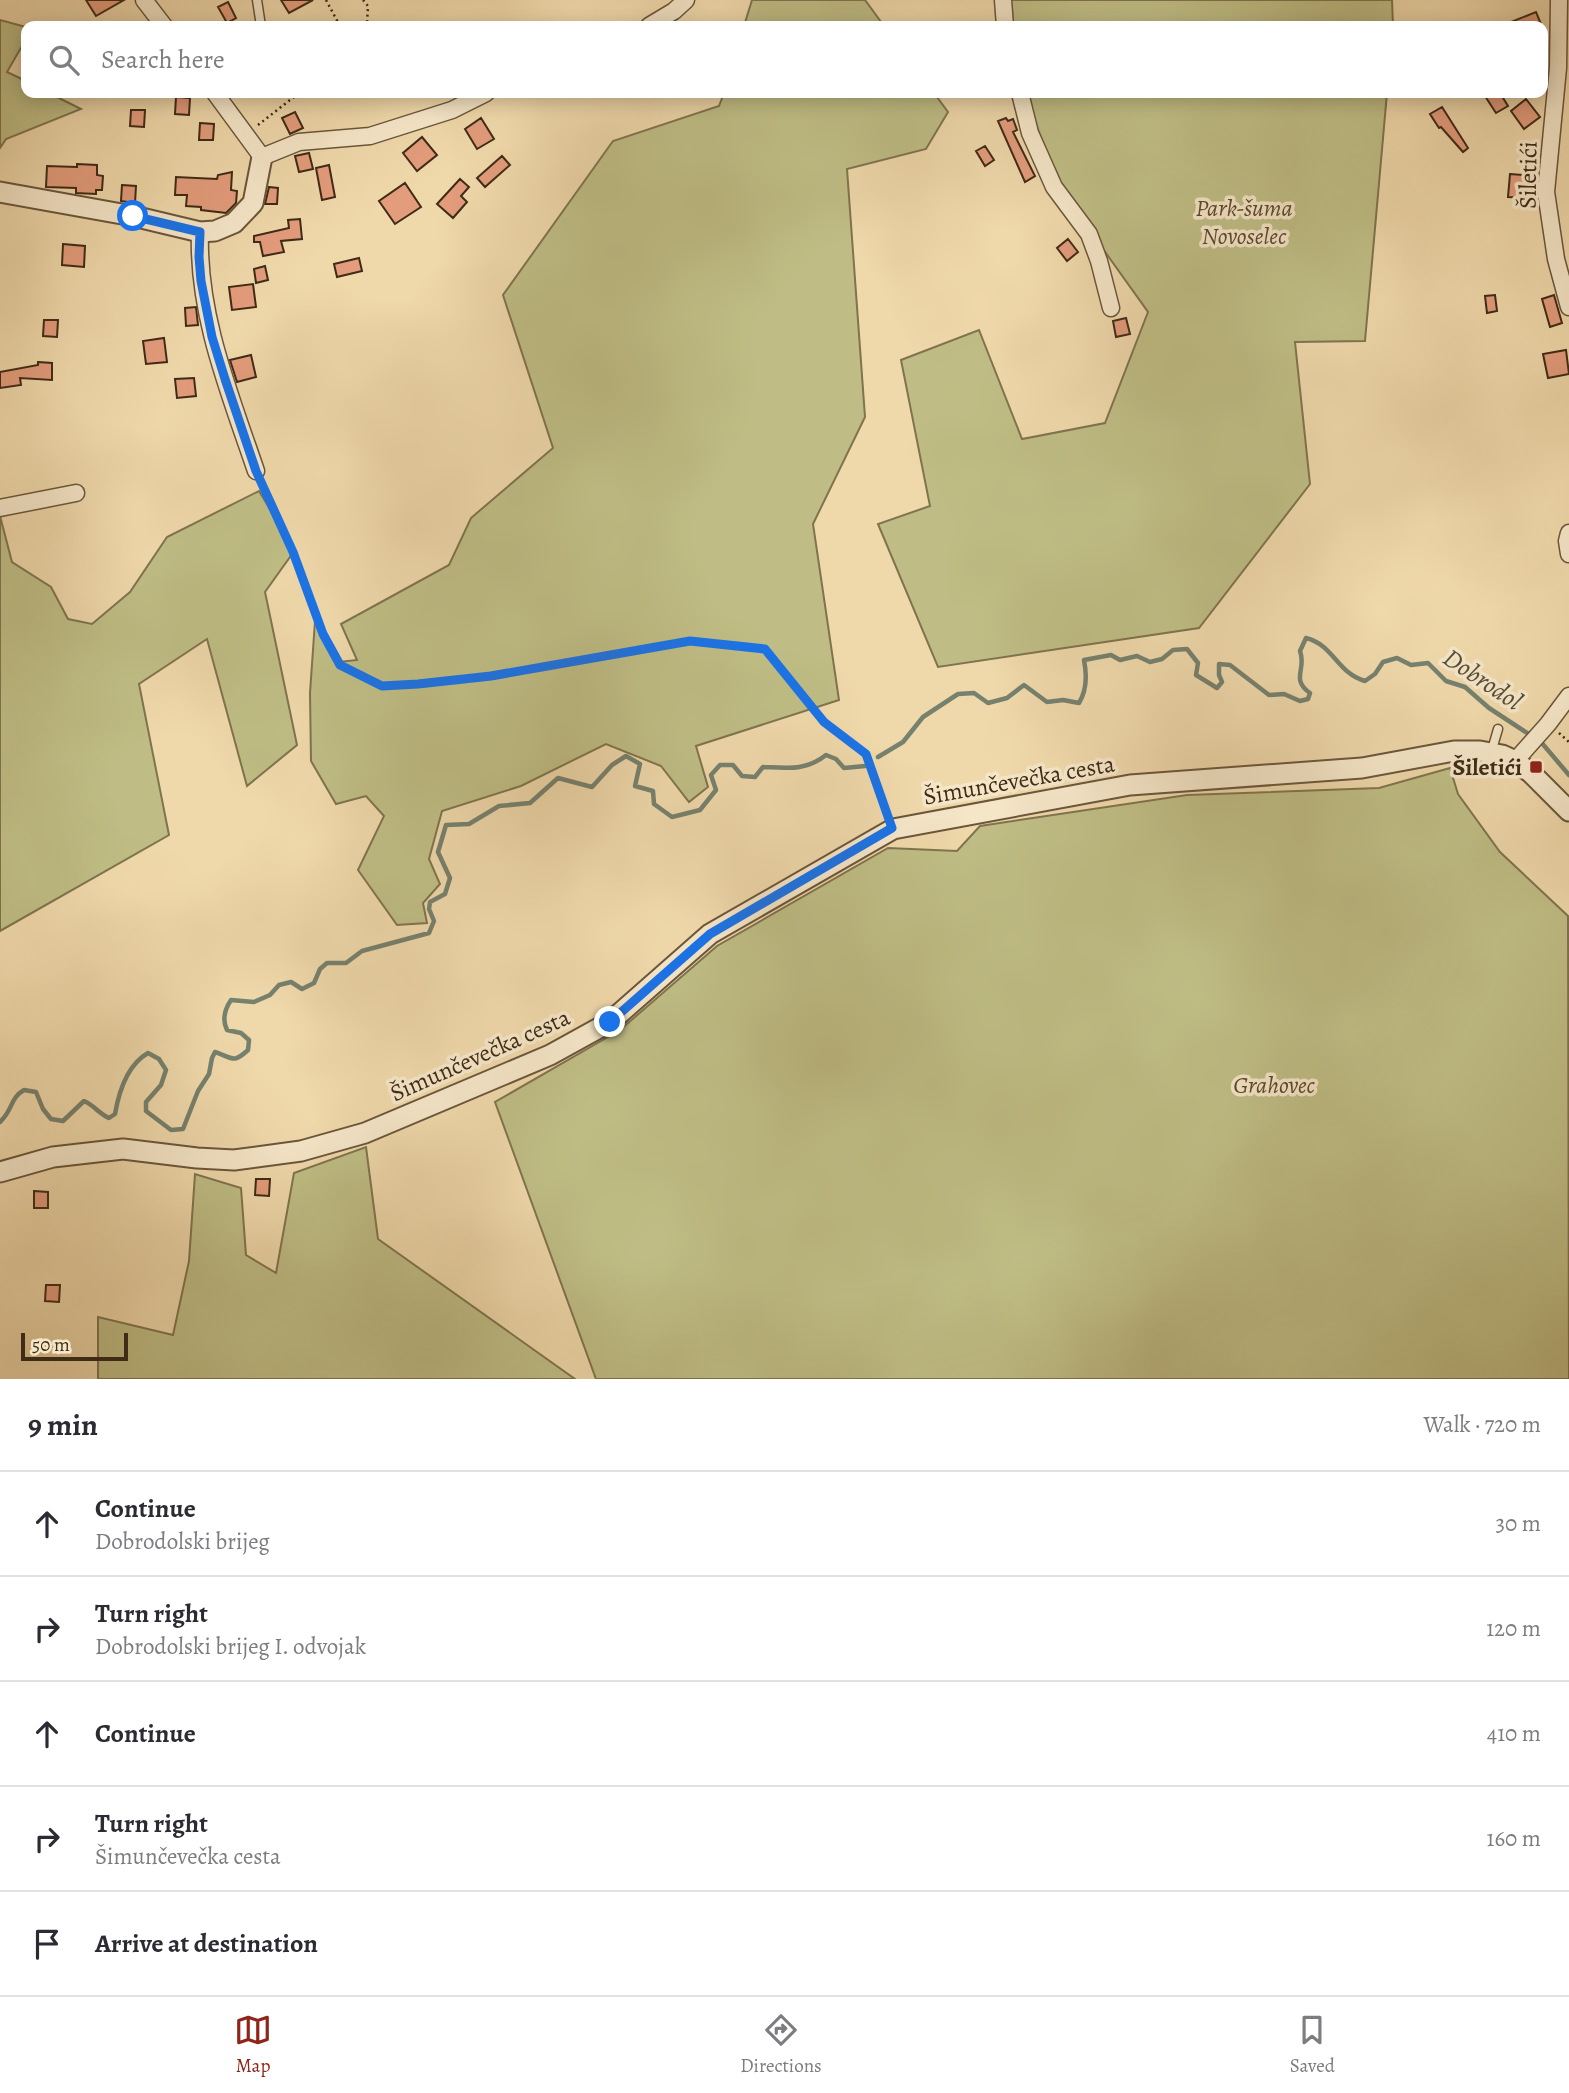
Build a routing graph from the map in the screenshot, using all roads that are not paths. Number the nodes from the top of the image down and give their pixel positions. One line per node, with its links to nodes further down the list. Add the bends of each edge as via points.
1 (145, 0): 6 (street)
2 (257, 0): 7 (lane)
3 (686, 0): 8 (street)
4 (1003, 0): 9 (street)
5 (1559, 0): 16 (street, Šiletići, via 1558,68 1546,192 1556,260)
6 (160, 21)
7 (260, 21)
8 (657, 21)
9 (1005, 21)
10 (219, 98): 13 (street)
11 (476, 98): 13 (street, via 370,136 299,142)
12 (1021, 98): 17 (street, via 1030,133 1054,187 1089,234)
13 (262, 157): 15 (street, via 247,212 234,223)
14 (7, 193): 15 (street)
15 (200, 232): 18 (street, via 201,281 212,337)
16 (1569, 307)
17 (1111, 309)
18 (256, 471)
19 (76, 493): 20 (street)
20 (0, 509)
21 (1569, 533): 22 (street)
22 (1569, 554)
23 (1569, 696): 26 (street)
24 (1498, 729): 25 (lane)
25 (1491, 753): 26 (street, Šimunčevečka cesta); 28 (street, Šimunčevečka cesta, via 1454,751 1362,768 1130,785 892,828 710,934 610,1022 550,1055 365,1133 301,1151 234,1160 123,1149 53,1157)
26 (1515, 761): 27 (street, Šimunčevečka cesta)
27 (1569, 811)
28 (0, 1172)

